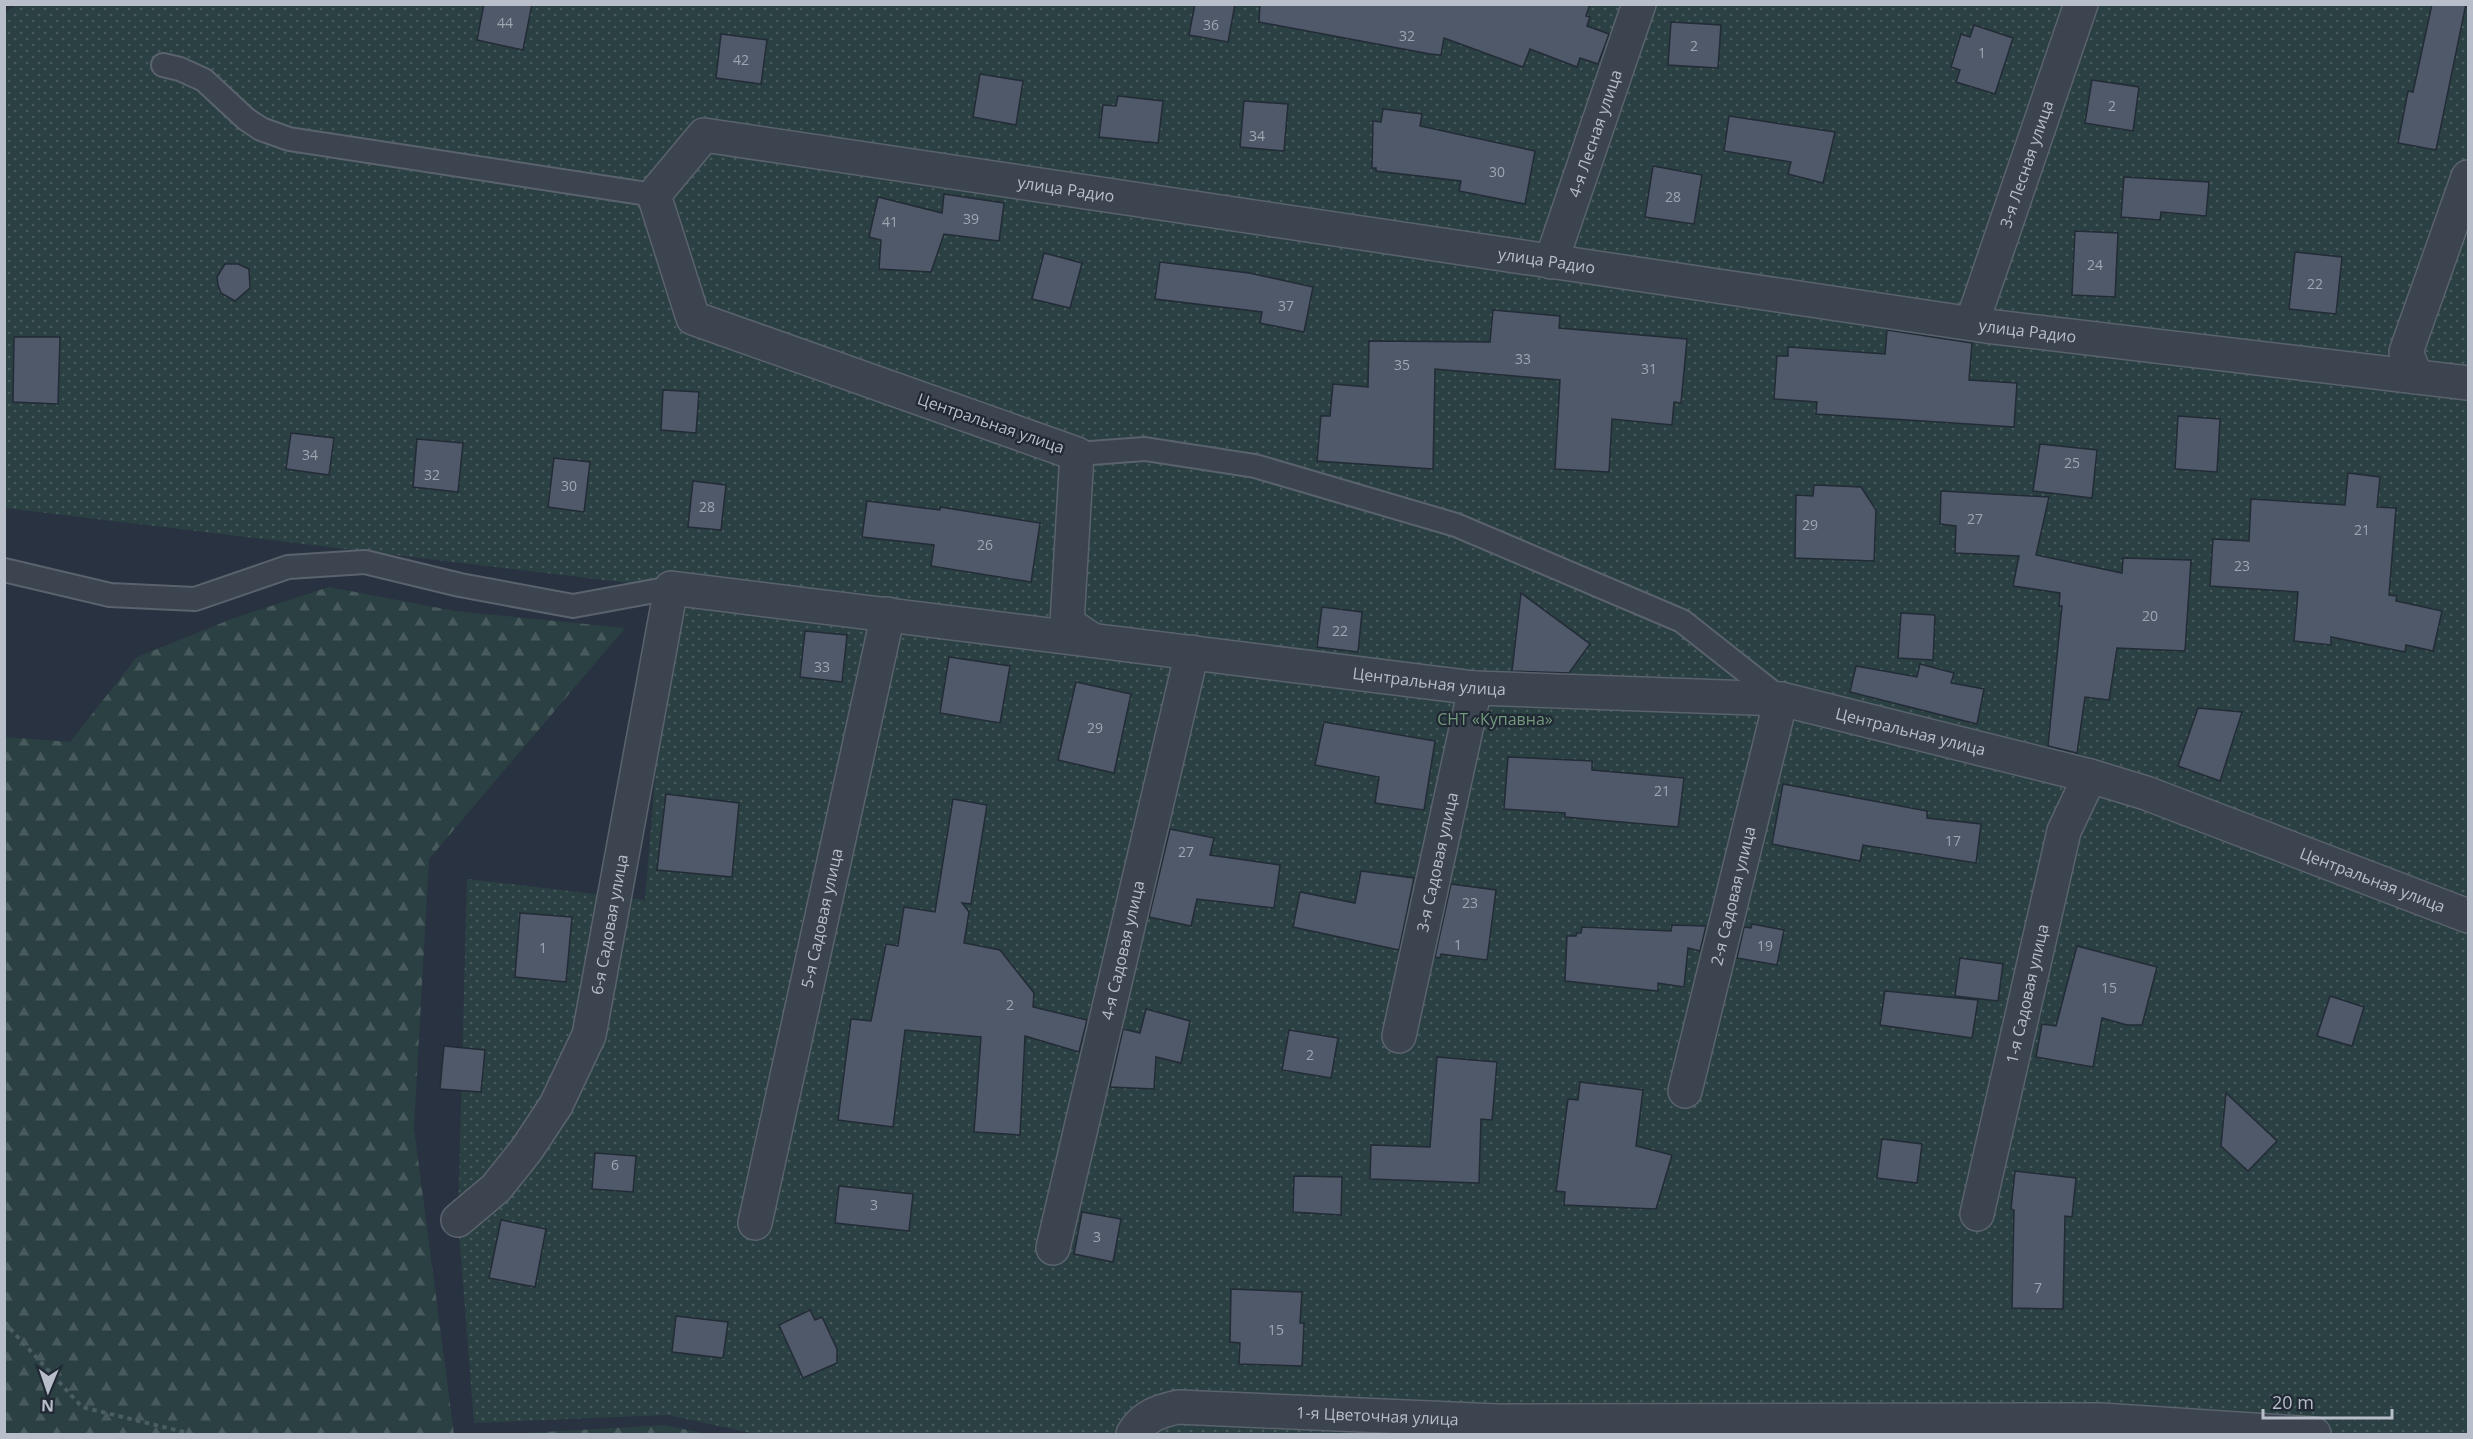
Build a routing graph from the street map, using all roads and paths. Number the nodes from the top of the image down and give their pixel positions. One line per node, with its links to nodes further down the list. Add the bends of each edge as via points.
1 (1639, 4): 6 (street, 4-я Лесная улица)
2 (2081, 4): 7 (street, 3-я Лесная улица)
3 (163, 65): 5 (lane, via 204,81 246,119 289,139)
4 (2469, 177): 8 (street, via 2406,351)
5 (654, 195): 6 (street, улица Радио, via 704,135); 10 (street, Центральная улица, via 693,318)
6 (1551, 262): 7 (street, улица Радио)
7 (1972, 323): 8 (street, улица Радио)
8 (2416, 377): 9 (street, улица Радио)
9 (2469, 383)
10 (1077, 454): 14 (street, Центральная улица, via 1067,623); 17 (lane, via 1145,449 1255,466 1456,525 1682,621)
11 (4, 570): 12 (lane, via 110,595 195,599 288,567 365,562 573,606)
12 (671, 588): 13 (street); 23 (street, 6-я Садовая улица, via 589,1035 556,1105 527,1149 496,1188)
13 (888, 614): 14 (street); 24 (street, 5-я Садовая улица)
14 (1092, 640): 15 (street, Центральная улица)
15 (1192, 652): 16 (street, Центральная улица); 25 (street, 4-я Садовая улица)
16 (1475, 688): 17 (street, Центральная улица); 20 (street, 3-я Садовая улица)
17 (1781, 699): 18 (street, Центральная улица); 21 (street, 2-я Садовая улица)
18 (2090, 776): 19 (street, Центральная улица, via 2146,793); 22 (street, 1-я Садовая улица, via 2064,831)
19 (2469, 916)
20 (1399, 1036)
21 (1685, 1091)
22 (1977, 1214)
23 (458, 1220)
24 (755, 1222)
25 (1053, 1248)
26 (4, 1322): 27 (path, via 82,1407)
27 (192, 1434)
28 (1133, 1434): 29 (street, 1-я Цветочная улица, via 1157,1412 1179,1407 1497,1421 2101,1420)
29 (2314, 1434)

